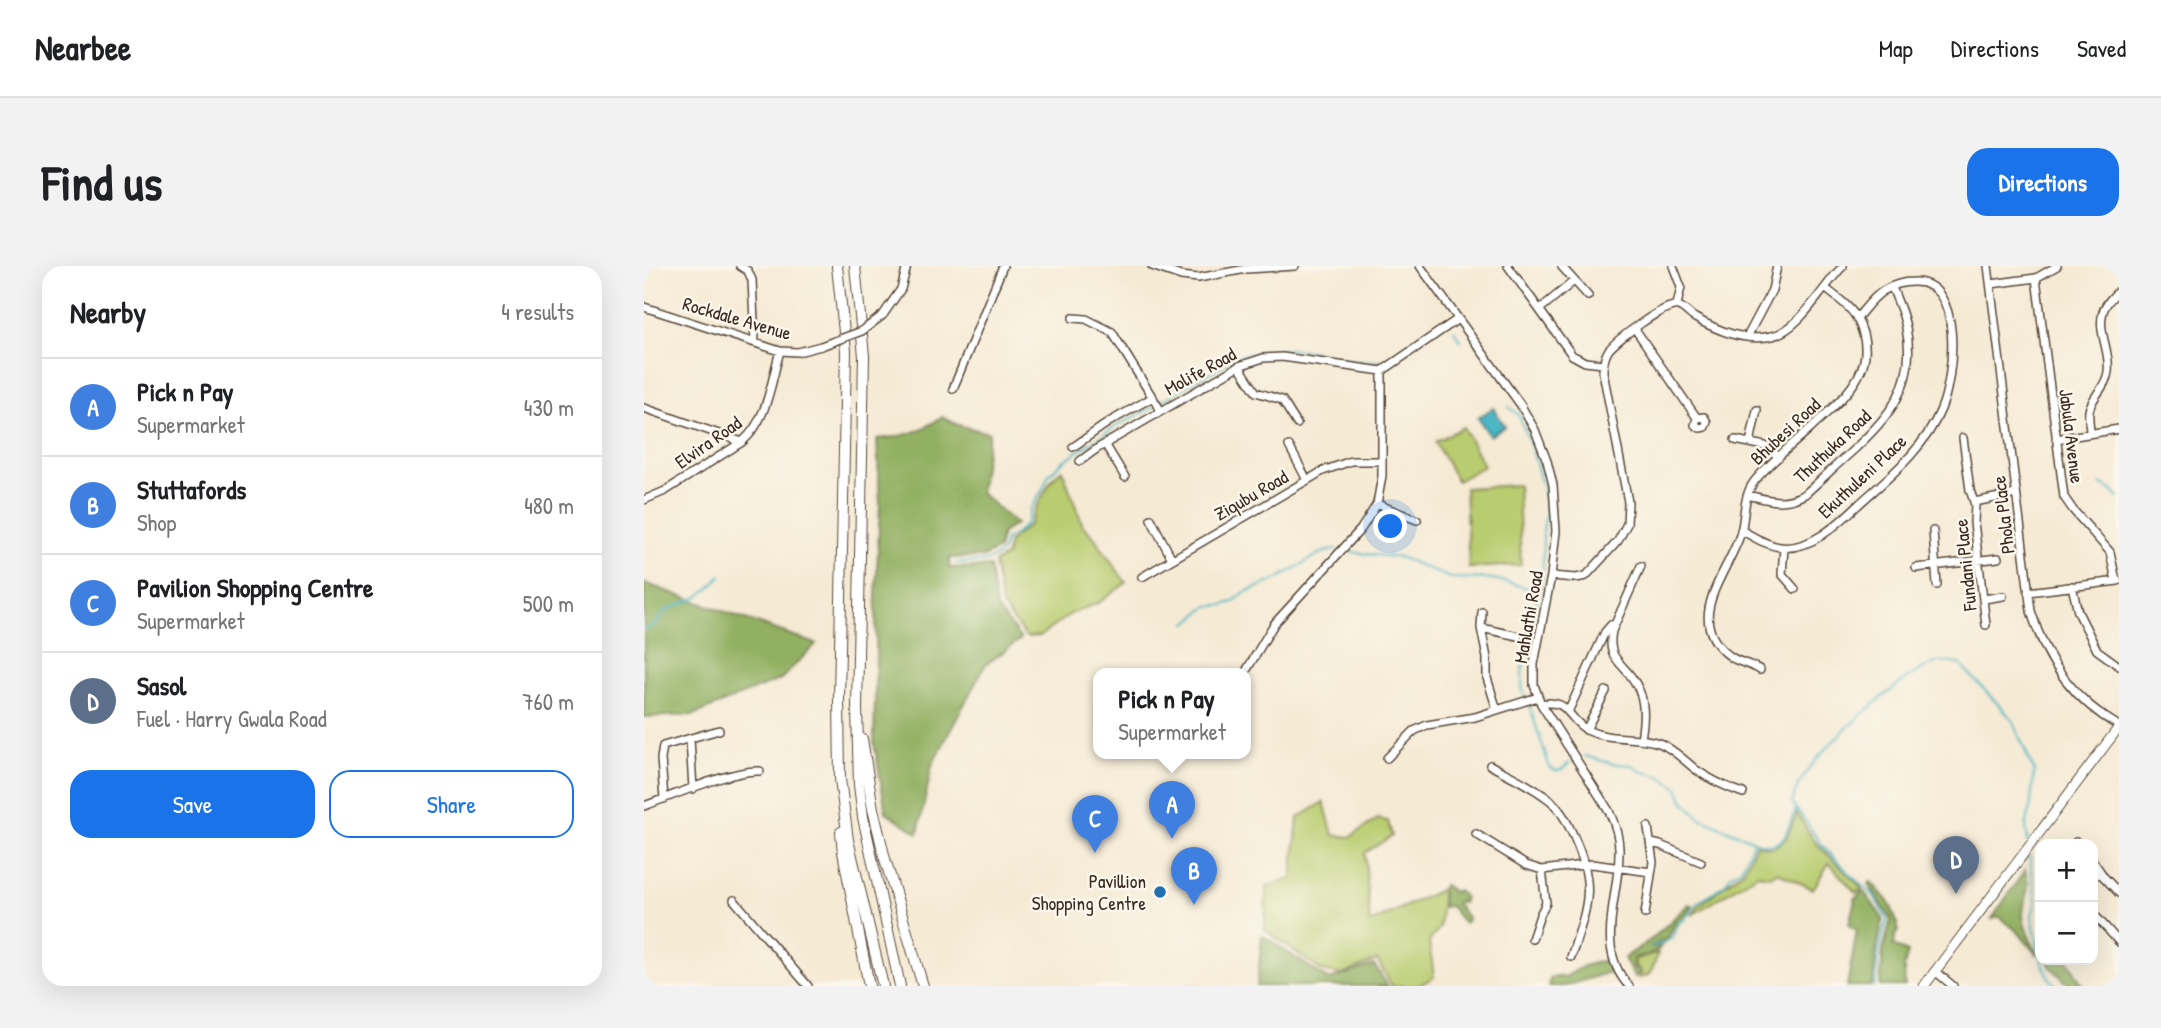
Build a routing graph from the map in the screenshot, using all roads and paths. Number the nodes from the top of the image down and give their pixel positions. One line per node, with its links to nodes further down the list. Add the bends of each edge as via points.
1 (740, 266): 31 (street, via 752,280)
2 (837, 266): 107 (highway, via 846,351)
3 (855, 266): 93 (highway, via 864,356)
4 (908, 266): 32 (street, Rockdale Avenue, bridge, via 901,289 883,315 862,331 798,352)
5 (1003, 266): 36 (street)
6 (1152, 266): 7 (street, via 1198,278)
7 (1296, 266)
8 (1420, 266): 28 (street, Mahlathi Road)
9 (1508, 266): 25 (street)
10 (1673, 266): 23 (street, via 1681,287)
11 (1777, 266): 30 (street, via 1772,290)
12 (1843, 266): 20 (street)
13 (1989, 266): 18 (street, Phola Place)
14 (2057, 266): 16 (street)
15 (1562, 267): 17 (street)
16 (2036, 278): 18 (street); 46 (street, Jabula Avenue)
17 (1574, 281): 22 (street); 25 (street)
18 (1991, 284): 58 (street, Phola Place)
19 (1892, 287): 27 (street); 59 (street, Thuthuka Road, via 1908,349 1904,380 1893,409 1805,494 1783,502); 67 (street, Ekuthuleni Place, via 1927,284 1944,299 1952,346 1942,406 1909,460 1838,524 1807,542)
20 (1825, 288): 27 (street); 30 (street, via 1785,332)
21 (2119, 290): 44 (street, via 2103,312 2109,364 2102,389 2089,410)
22 (1588, 296)
23 (1677, 305): 29 (street); 30 (street, via 1728,334)
24 (644, 307): 31 (street, Rockdale Avenue)
25 (1540, 309): 33 (street, via 1572,355)
26 (1073, 318): 37 (street, via 1112,332)
27 (1857, 318): 53 (street, Bhubesi Road, via 1864,357 1856,382)
28 (1458, 319): 35 (street); 74 (street, Mahlathi Road, via 1520,404 1547,461 1556,509)
29 (1635, 329): 33 (street, via 1613,346); 41 (street)
30 (1747, 337)
31 (755, 342): 32 (street, Rockdale Avenue)
32 (780, 351): 48 (street, Elvira Road, via 757,426)
33 (1603, 364): 74 (street, via 1628,502 1627,524 1586,576)
34 (1239, 366): 35 (street, Molife Road, via 1282,357); 39 (street, Molife Road); 42 (street, via 1256,392 1282,400)
35 (1382, 371): 55 (street)
36 (953, 389)
37 (1154, 399): 39 (street); 52 (street)
38 (644, 408): 48 (street)
39 (1161, 410): 50 (street, Molife Road)
40 (1757, 410): 49 (street)
41 (1697, 418)
42 (1297, 424)
43 (2119, 429): 44 (street)
44 (2091, 433): 46 (street)
45 (1962, 439): 61 (street)
46 (2056, 439): 76 (street, Jabula Avenue, via 2064,497 2110,552)
47 (1735, 440): 49 (street)
48 (743, 442): 60 (street, Elvira Road)
49 (1750, 443): 53 (street, via 1765,446)
50 (1105, 444): 54 (street, Molife Road); 56 (street)
51 (1289, 446): 57 (street)
52 (1073, 447)
53 (1779, 457): 59 (street, Bhubesi Road, via 1754,481)
54 (1080, 461)
55 (1382, 461): 57 (street, Ziqubu Road, via 1338,464); 62 (street)
56 (1125, 477)
57 (1307, 480): 69 (street, Ziqubu Road)
58 (2016, 494): 61 (street, Fundani Place); 80 (street, Phola Place)
59 (1747, 495): 65 (street, Bhubesi Road)
60 (644, 500)
61 (1974, 502): 70 (street, Fundani Place)
62 (1377, 504): 64 (street); 89 (street, via 1362,528 1274,624)
63 (1151, 519): 69 (street)
64 (1418, 520)
65 (1741, 530): 67 (street); 90 (street, Bhubesi Road, via 1711,600 1708,624 1726,653)
66 (1933, 531): 71 (street)
67 (1784, 548): 79 (street, via 1782,574)
68 (1998, 558): 70 (street)
69 (1172, 559): 75 (street, Ziqubu Road)
70 (1979, 561): 71 (street); 82 (street, Fundani Place)
71 (1936, 565): 73 (street); 77 (street)
72 (1641, 566): 84 (street)
73 (1916, 568)
74 (1551, 576): 92 (street, Mahlathi Road, via 1534,664)
75 (1142, 577)
76 (2118, 580): 78 (street)
77 (1937, 585)
78 (2072, 586): 80 (street); 88 (street, via 2097,650)
79 (1795, 589)
80 (2028, 592): 96 (street, Phola Place, via 2036,628 2057,671 2080,697)
81 (2003, 596): 82 (street)
82 (1984, 599): 85 (street, Fundani Place)
83 (1482, 611): 86 (street)
84 (1616, 620): 95 (street, via 1605,632); 100 (street, via 1612,653 1641,696)
85 (1986, 625)
86 (1481, 628): 87 (street); 94 (street, via 1488,685)
87 (1518, 636)
88 (2119, 666)
89 (1248, 668)
90 (1760, 670)
91 (1606, 691): 98 (street)
92 (1540, 701): 94 (street); 95 (street, via 1556,702); 114 (street, Mahlathi Road, via 1609,811 1619,839)
93 (857, 708): 133 (highway, via 863,817); 134 (highway, via 873,809)
94 (1497, 710): 101 (street, via 1427,725 1414,731)
95 (1568, 712): 98 (street)
96 (2119, 726): 128 (main road)
97 (719, 730): 99 (street)
98 (1586, 730): 100 (street)
99 (690, 739): 104 (street); 106 (street, via 661,748)
100 (1641, 739): 105 (street, via 1663,745 1704,775)
101 (1387, 758)
102 (1490, 765): 113 (street, via 1553,803)
103 (760, 771): 104 (street)
104 (693, 789): 106 (street)
105 (1743, 793)
106 (664, 799): 108 (street)
107 (842, 802): 125 (highway); 130 (highway, via 843,852)
108 (644, 806)
109 (1648, 827): 111 (street)
110 (1476, 834): 116 (street)
111 (1651, 843): 112 (street); 117 (street)
112 (1701, 862)
113 (1584, 864): 114 (street); 116 (street); 127 (street, via 1588,903)
114 (1618, 868): 117 (street); 135 (street, Mahlathi Road, via 1610,941 1615,962)
115 (2098, 869): 119 (street)
116 (1542, 870): 124 (street, via 1546,902)
117 (1651, 873): 122 (street)
118 (2098, 874): 119 (street)
119 (2102, 875): 120 (street)
120 (2119, 893)
121 (734, 901): 129 (street)
122 (1645, 914)
123 (2098, 919): 126 (street)
124 (1532, 939)
125 (871, 941): 131 (highway); 132 (highway)
126 (2119, 942)
127 (1571, 957)
128 (1935, 971): 136 (main road); 137 (street)
129 (808, 986)
130 (869, 986)
131 (876, 986)
132 (883, 986)
133 (900, 986)
134 (923, 986)
135 (1629, 986)
136 (1924, 986)
137 (1953, 986)

